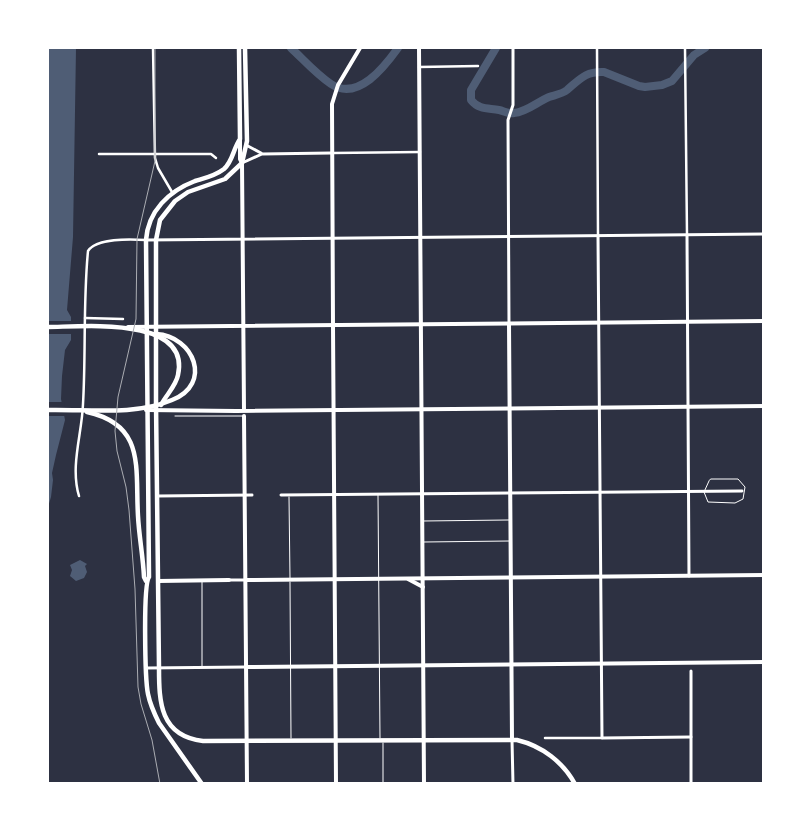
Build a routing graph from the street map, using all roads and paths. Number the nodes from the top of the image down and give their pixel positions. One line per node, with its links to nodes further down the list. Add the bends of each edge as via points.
1 (153, 48): 16 (street)
2 (239, 48): 11 (highway)
3 (245, 48): 12 (highway)
4 (360, 48): 14 (main road, via 332,104)
5 (419, 48): 10 (main road)
6 (513, 48): 24 (street, via 512,106 508,120)
7 (597, 48): 25 (street)
8 (686, 48): 23 (street)
9 (478, 66): 10 (street)
10 (419, 67): 13 (main road)
11 (240, 139): 19 (main road); 20 (highway, via 224,169)
12 (246, 145): 17 (street); 19 (highway)
13 (420, 152): 14 (street); 26 (main road)
14 (332, 153): 17 (street); 27 (main road)
15 (99, 154): 16 (street)
16 (154, 154): 18 (street, via 211,154); 20 (street)
17 (262, 154): 19 (street)
18 (216, 158)
19 (242, 163): 21 (highway, via 225,179 188,192); 28 (main road)
20 (172, 192): 21 (highway); 29 (highway, via 154,213)
21 (170, 206): 30 (highway, via 160,220)
22 (764, 234): 23 (street)
23 (687, 235): 25 (street); 34 (street)
24 (510, 236): 25 (street); 26 (street); 36 (street)
25 (598, 236): 35 (street)
26 (420, 237): 27 (street); 37 (main road)
27 (332, 238): 28 (street); 39 (main road)
28 (243, 239): 30 (street); 38 (main road)
29 (146, 240): 30 (street); 31 (street, via 119,239 89,248); 83 (highway, via 149,577)
30 (156, 240): 42 (highway)
31 (85, 318): 32 (street); 69 (street, via 83,404 76,469)
32 (123, 319)
33 (762, 321): 34 (main road)
34 (688, 322): 35 (main road); 43 (street)
35 (599, 323): 36 (main road); 45 (street)
36 (509, 324): 37 (main road); 46 (main road)
37 (421, 325): 39 (main road); 48 (main road)
38 (244, 326): 39 (main road); 41 (main road); 51 (main road)
39 (332, 326): 52 (main road)
40 (48, 327): 41 (highway)
41 (125, 327): 53 (highway, via 162,337 178,357 177,380)
42 (156, 334): 50 (highway, via 176,339 189,352 195,372 182,395 171,401); 53 (highway)
43 (688, 406): 44 (main road); 45 (main road); 59 (street)
44 (764, 406)
45 (599, 407): 46 (main road); 58 (street)
46 (510, 408): 48 (main road); 57 (main road)
47 (77, 409): 49 (highway); 50 (highway); 83 (highway, via 113,421 132,446)
48 (422, 409): 52 (main road); 61 (main road)
49 (48, 410)
50 (133, 410): 51 (main road)
51 (244, 410): 52 (main road); 55 (main road)
52 (333, 410): 63 (main road)
53 (157, 413): 70 (highway)
54 (175, 416): 55 (lane)
55 (244, 416): 65 (main road)
56 (742, 491): 60 (street)
57 (511, 492): 58 (street); 61 (street); 71 (main road)
58 (600, 492): 59 (street); 76 (street)
59 (689, 492): 60 (street); 77 (street)
60 (704, 492): 60 (lane, via 708,502 712,503 737,503 745,492 742,482 736,479 710,479)
61 (422, 493): 64 (street); 72 (main road)
62 (281, 494): 68 (street)
63 (334, 494): 64 (street); 68 (street); 81 (main road)
64 (378, 494): 82 (lane)
65 (245, 495): 66 (street); 70 (street); 86 (main road)
66 (252, 495): 67 (street)
67 (257, 495)
68 (289, 495): 87 (lane)
69 (79, 496)
70 (158, 496): 88 (highway)
71 (511, 520): 72 (lane); 73 (main road)
72 (422, 521): 74 (main road)
73 (511, 541): 74 (lane); 78 (main road)
74 (423, 542): 80 (main road)
75 (764, 575): 77 (main road)
76 (601, 576): 77 (main road); 78 (main road); 93 (street)
77 (689, 576)
78 (511, 577): 80 (main road); 92 (main road)
79 (406, 578): 80 (main road); 82 (main road); 89 (main road)
80 (423, 578): 89 (main road)
81 (334, 579): 82 (main road); 87 (main road); 96 (main road)
82 (378, 579): 97 (lane)
83 (146, 580): 100 (highway)
84 (202, 580): 85 (main road); 88 (main road); 98 (lane)
85 (229, 580): 86 (street)
86 (246, 580): 87 (main road); 99 (main road)
87 (290, 580): 95 (lane)
88 (158, 581): 101 (highway)
89 (423, 587): 94 (main road)
90 (764, 662): 91 (main road)
91 (690, 663): 93 (main road); 102 (street)
92 (512, 664): 93 (main road); 94 (main road); 109 (main road)
93 (601, 664): 105 (street)
94 (424, 665): 97 (main road); 108 (main road)
95 (290, 666): 96 (main road); 99 (main road); 111 (lane)
96 (335, 666): 97 (main road); 106 (main road)
97 (379, 666): 107 (lane)
98 (202, 667): 99 (street); 101 (street)
99 (246, 667): 110 (main road)
100 (146, 668): 101 (street); 112 (highway, via 153,712)
101 (159, 668): 110 (highway, via 161,706 168,721 181,734 203,741)
102 (690, 671): 103 (street)
103 (691, 737): 105 (street); 119 (street)
104 (545, 738): 105 (street)
105 (602, 738)
106 (336, 740): 107 (highway); 111 (highway); 114 (main road)
107 (381, 740): 108 (highway); 115 (lane)
108 (424, 740): 109 (highway); 116 (main road)
109 (512, 740): 117 (street); 118 (highway, via 534,746 553,757)
110 (247, 741): 111 (highway); 113 (main road)
111 (291, 741)
112 (202, 784)
113 (247, 784)
114 (336, 784)
115 (383, 784)
116 (424, 784)
117 (513, 784)
118 (575, 784)
119 (691, 784)

